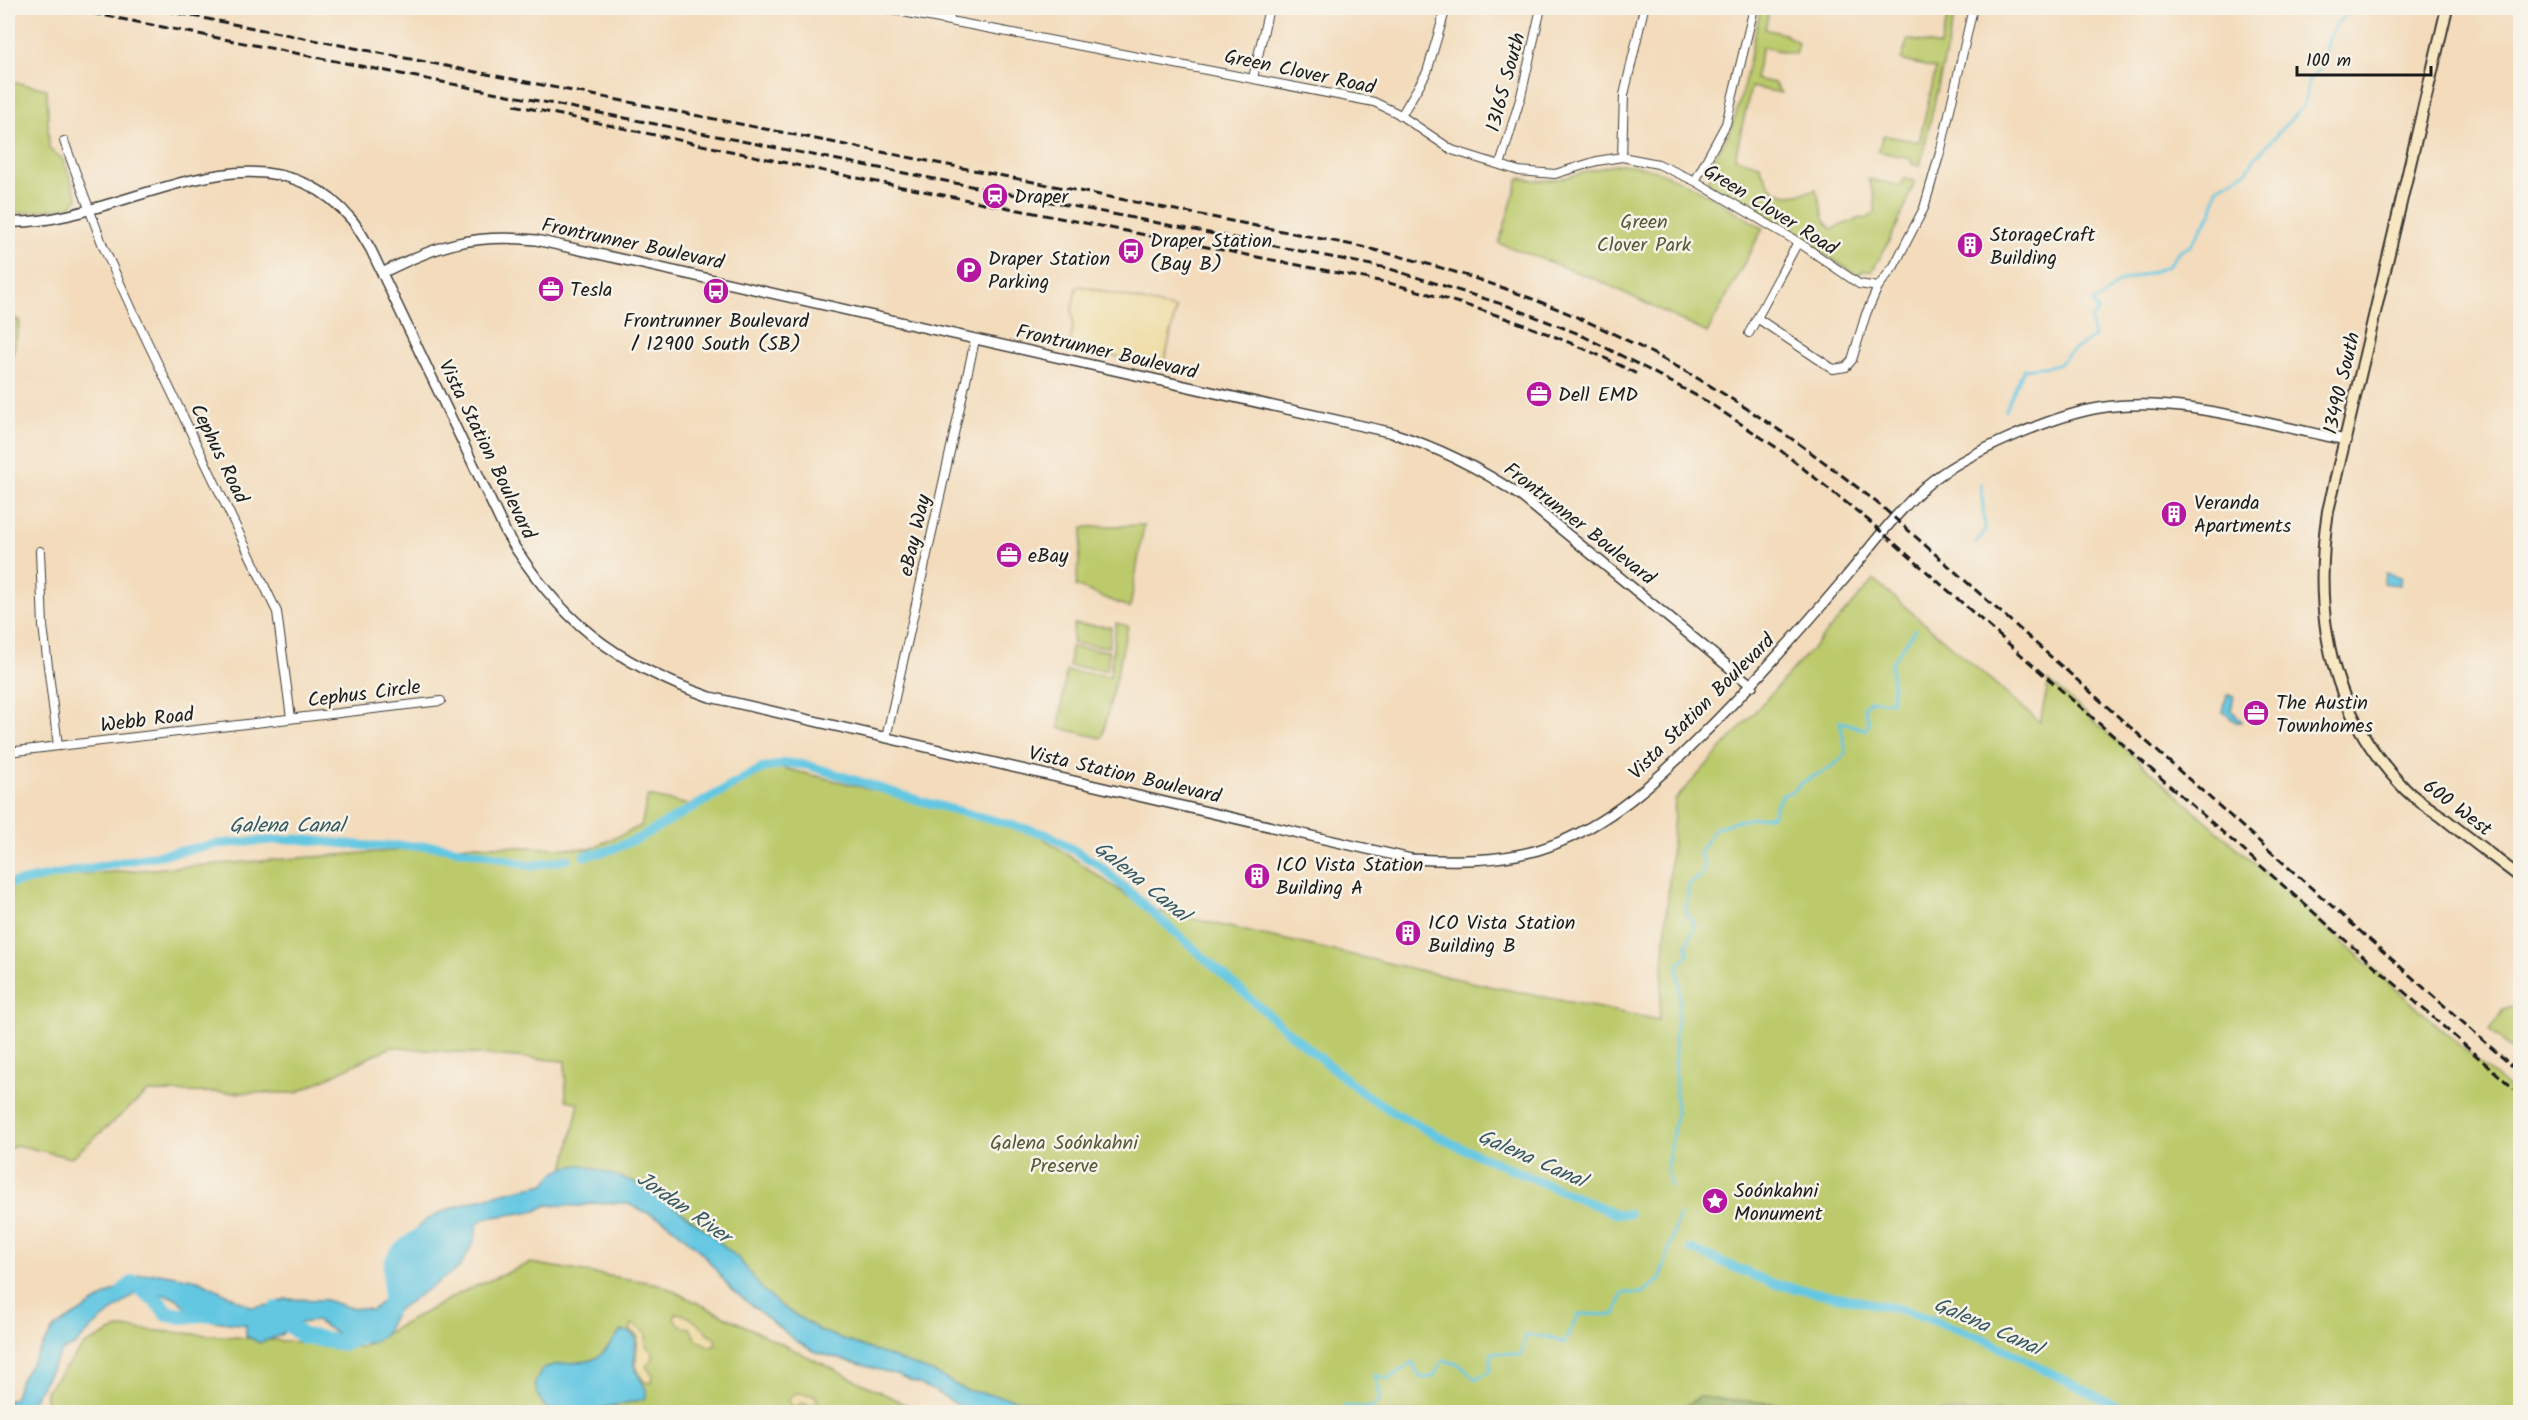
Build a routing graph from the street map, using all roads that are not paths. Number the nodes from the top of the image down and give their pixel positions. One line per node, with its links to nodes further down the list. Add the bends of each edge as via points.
1 (882, 8): 10 (street, Green Clover Road)
2 (952, 8): 10 (street)
3 (1269, 8): 11 (street)
4 (1446, 8): 12 (street, via 1427,72)
5 (1541, 8): 15 (street, 13165 South)
6 (1644, 8): 14 (street, via 1623,95)
7 (1754, 8): 16 (street, via 1726,124)
8 (1973, 8): 21 (street, via 1924,208 1894,266)
9 (2447, 8): 25 (main road, 13490 South)
10 (949, 19): 11 (street, Green Clover Road)
11 (1253, 78): 12 (street, Green Clover Road, via 1374,102)
12 (1401, 116): 15 (street, Green Clover Road, via 1442,145)
13 (64, 141): 17 (street, Cephus Road)
14 (1622, 157): 15 (street, Green Clover Road, via 1541,175); 16 (street, Green Clover Road, via 1658,164)
15 (1500, 165)
16 (1695, 181): 19 (street, Green Clover Road)
17 (91, 210): 18 (street, Vista Station Boulevard, via 72,216); 20 (street, Vista Station Boulevard, via 204,176 238,172 282,176 303,182 332,200 352,220); 29 (street, Cephus Road, via 135,316 277,612)
18 (8, 222)
19 (1798, 242): 21 (street, Green Clover Road, via 1859,284); 22 (street)
20 (384, 272): 24 (street, Frontrunner Boulevard, via 444,246 475,238 536,240); 30 (street, Vista Station Boulevard, via 506,533 568,617 611,651 685,688)
21 (1878, 287): 22 (street, via 1852,360 1840,370 1825,365)
22 (1757, 318): 23 (street)
23 (1749, 333)
24 (975, 340): 27 (street, Frontrunner Boulevard, via 1389,432 1457,457 1490,475 1558,525); 30 (street, eBay Way)
25 (2346, 441): 27 (street, Vista Station Boulevard, via 2205,411 2138,404 2087,411 2003,442 1929,484); 33 (main road, 13490 South, via 2322,552 2324,627 2342,688)
26 (40, 551): 31 (street, via 43,626)
27 (1752, 686): 30 (street, Vista Station Boulevard, via 1624,806 1572,837 1538,850 1464,861 1411,859)
28 (441, 701): 29 (street, Cephus Circle)
29 (291, 718): 31 (street, Webb Road)
30 (886, 738)
31 (58, 746): 32 (street, Webb Road)
32 (8, 752)
33 (2380, 760): 34 (main road, 600 West, via 2406,790)
34 (2520, 877)

